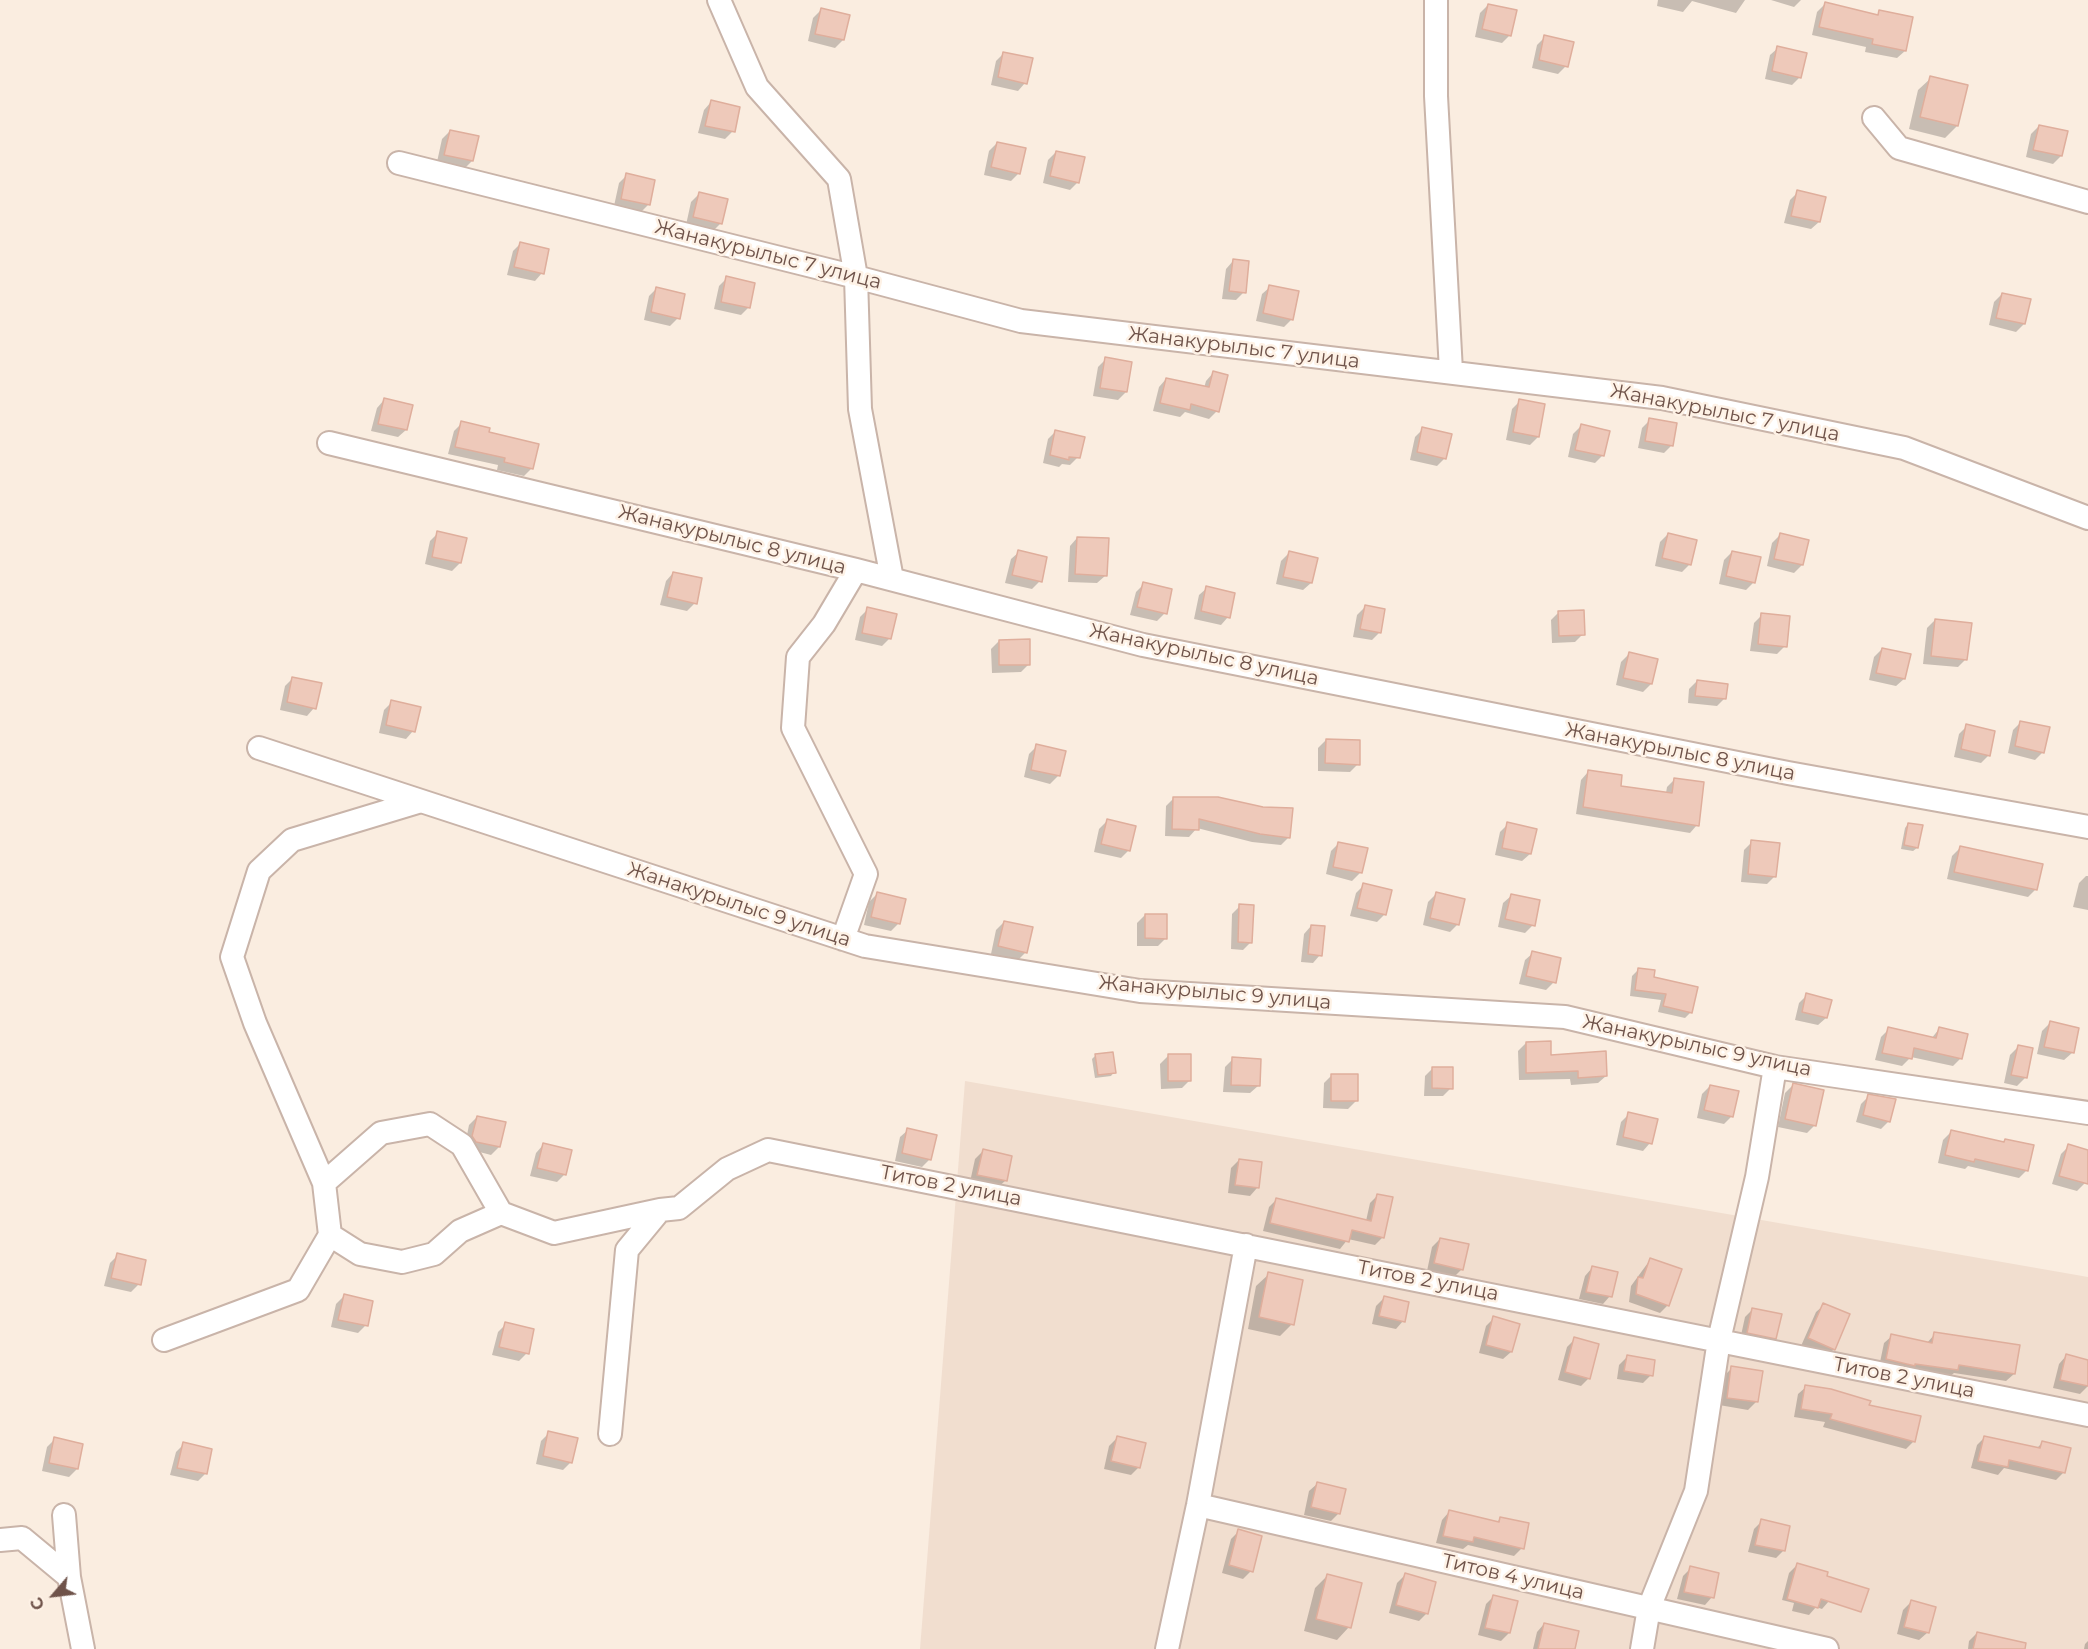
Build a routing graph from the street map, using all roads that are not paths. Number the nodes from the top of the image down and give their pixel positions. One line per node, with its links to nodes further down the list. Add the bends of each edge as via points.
1 (719, 0): 6 (street, via 757,87 839,179)
2 (1436, 0): 7 (street, via 1436,96)
3 (1874, 118): 5 (street, via 1899,148)
4 (399, 163): 6 (street, Жанакурылыс 7 улица)
5 (2088, 202)
6 (856, 277): 7 (street, Жанакурылыс 7 улица, via 1021,321); 11 (street, via 860,409)
7 (1451, 371): 9 (street, Жанакурылыс 7 улица, via 1662,398 1904,448)
8 (329, 442): 10 (street, Жанакурылыс 8 улица)
9 (2088, 518)
10 (856, 570): 11 (street, Жанакурылыс 8 улица); 15 (street, via 824,624 798,657 793,728 866,874)
11 (892, 579): 14 (street, Жанакурылыс 8 улица, via 1143,645 1788,774)
12 (259, 747): 13 (street, Жанакурылыс 9 улица)
13 (421, 801): 15 (street, Жанакурылыс 9 улица); 18 (street, via 292,840 260,871 232,957 255,1023)
14 (2088, 827)
15 (843, 939): 16 (street, Жанакурылыс 9 улица, via 865,946 1140,991 1565,1017)
16 (1774, 1067): 17 (street, Жанакурылыс 9 улица); 24 (street, via 1756,1177)
17 (2088, 1113)
18 (324, 1183): 20 (street, via 381,1133 429,1124 462,1145); 21 (street)
19 (660, 1210): 20 (street, via 554,1233); 22 (street, Титов 2 улица, via 679,1208 727,1169 768,1150); 26 (street, via 627,1250)
20 (501, 1213): 21 (street, via 460,1231 434,1254 402,1262 360,1254)
21 (330, 1235): 23 (street, via 298,1290)
22 (1246, 1245): 24 (street, Титов 2 улица); 27 (street)
23 (164, 1340)
24 (1719, 1340): 25 (street, Титов 2 улица); 31 (street, via 1696,1491)
25 (2088, 1415)
26 (610, 1434)
27 (1198, 1505): 31 (street, Титов 4 улица); 33 (street)
28 (64, 1515): 30 (street)
29 (0, 1540): 30 (street, via 22,1538)
30 (69, 1577): 32 (street)
31 (1649, 1608): 34 (street); 35 (street, Титов 4 улица)
32 (83, 1649)
33 (1167, 1649)
34 (1642, 1649)
35 (1827, 1649)

